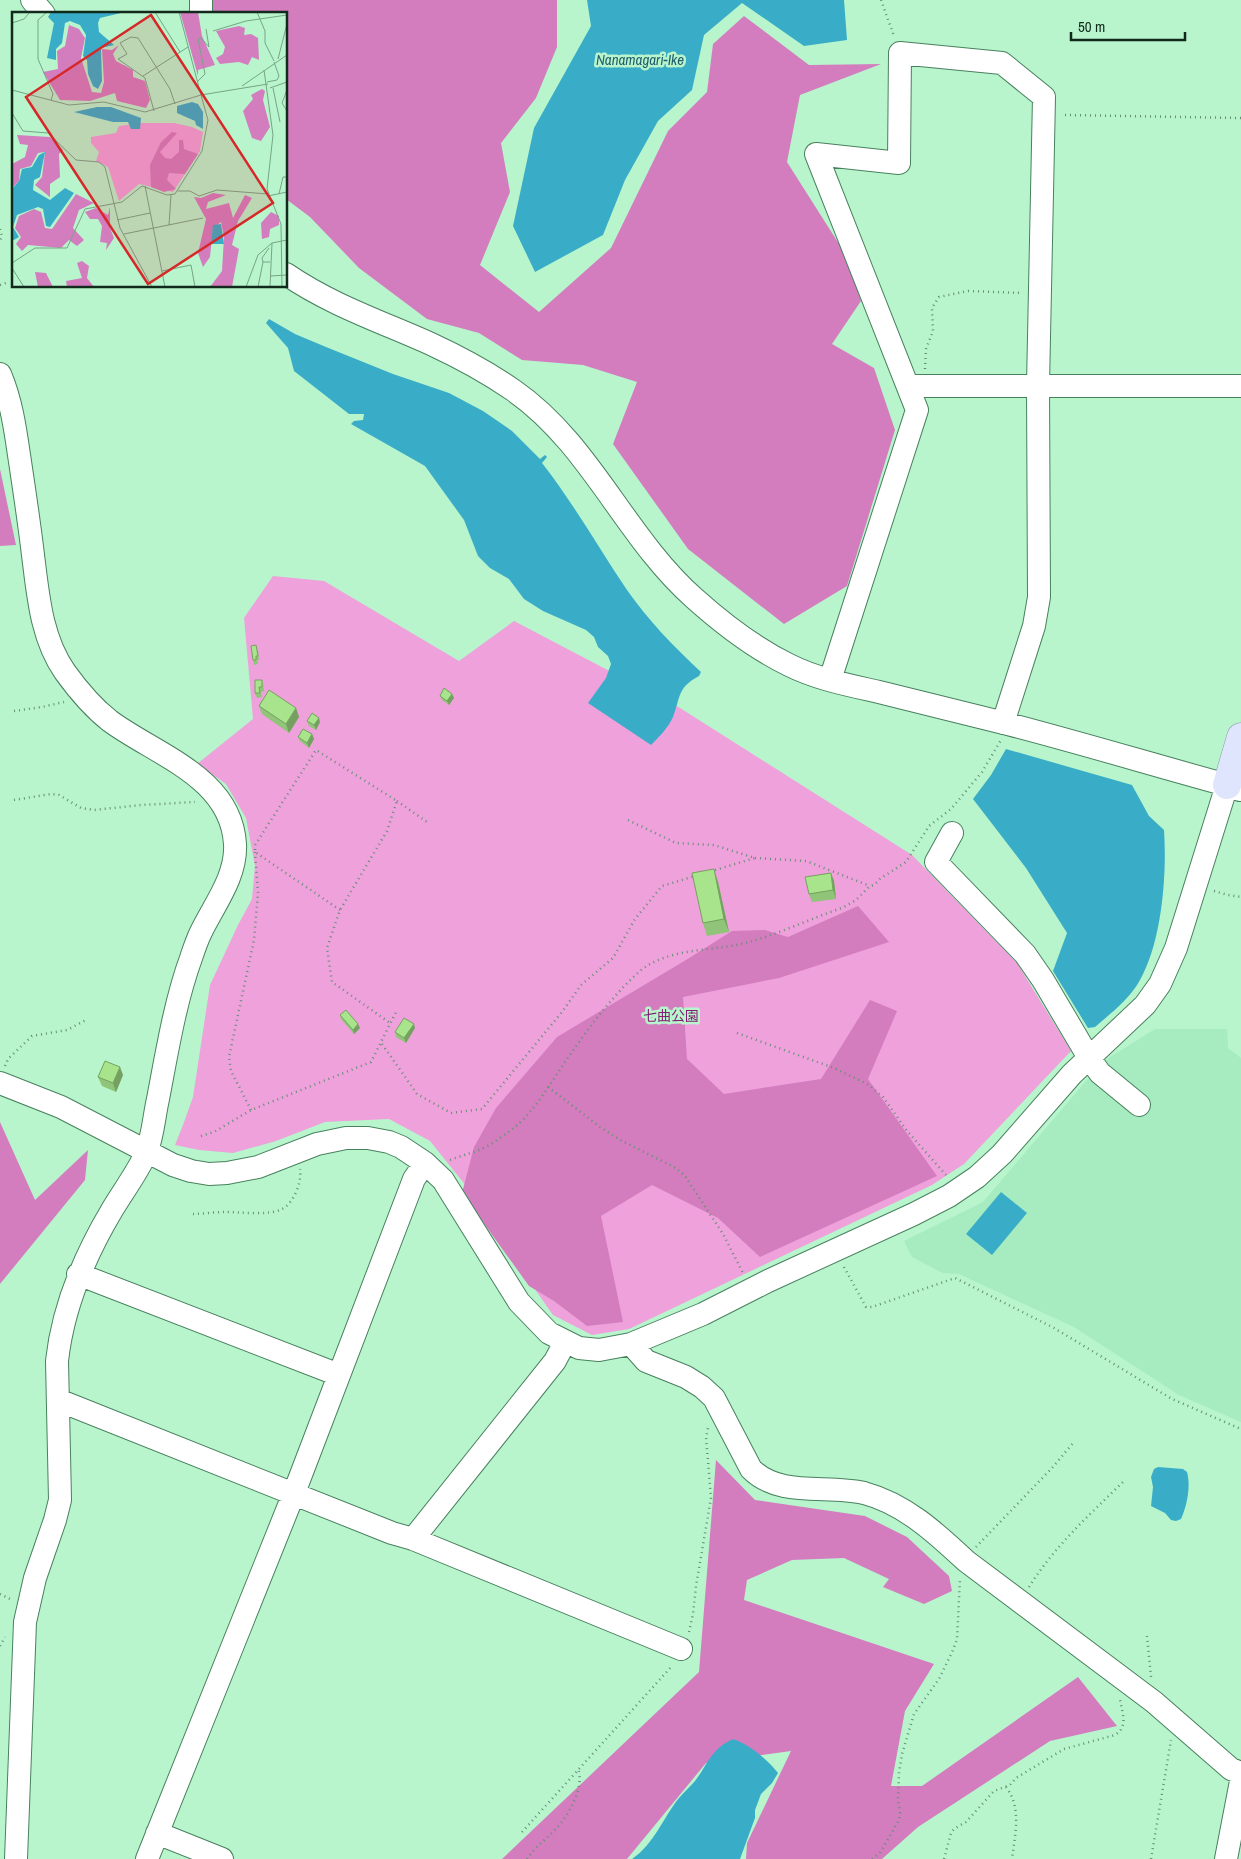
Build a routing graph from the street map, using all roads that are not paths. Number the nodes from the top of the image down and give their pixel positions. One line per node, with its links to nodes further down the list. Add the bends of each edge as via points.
1 (32, 0): 2 (street)
2 (42, 12)
3 (288, 275): 8 (street, via 338,304 474,365 515,391 577,451 662,564 691,596 756,646 788,664)
4 (0, 374): 16 (street, via 11,405 43,620 62,668 92,707 190,770 209,787 224,806 233,827 233,867 199,935 188,967)
5 (1038, 385): 6 (street); 6 (street, via 1044,97 1002,62 900,52 899,163 816,154); 7 (street); 9 (street, via 1039,597 1034,626)
6 (916, 386): 8 (street, via 917,410)
7 (1241, 386)
8 (830, 680): 9 (street)
9 (1003, 723): 11 (street)
10 (1241, 737): 11 (main road)
11 (1234, 788): 13 (street, via 1160,984 1144,1005)
12 (952, 833): 13 (street, via 936,862 1025,954)
13 (1089, 1058): 15 (street, via 1100,1072); 20 (street, via 1002,1154 958,1190 702,1314)
14 (2, 1076): 16 (street)
15 (1139, 1105)
16 (146, 1153): 17 (street, via 191,1171 227,1173 258,1167 317,1144 346,1138 368,1138 401,1147); 18 (street, via 96,1236)
17 (430, 1167): 19 (street, via 454,1196 519,1302 549,1333); 21 (street, via 414,1179)
18 (78, 1274): 21 (street); 22 (street, via 59,1344)
19 (565, 1342): 20 (street, via 579,1348 599,1350); 24 (street, via 555,1360)
20 (631, 1344): 26 (street, via 646,1361 686,1377 714,1398 751,1469 765,1481 790,1487 850,1490 882,1500 921,1522 965,1560 1149,1698 1232,1769)
21 (339, 1375): 23 (street)
22 (58, 1400): 23 (street); 28 (street, via 60,1500 35,1578 25,1622)
23 (294, 1492): 24 (street); 27 (street)
24 (413, 1539): 25 (street)
25 (681, 1649)
26 (1241, 1782): 31 (street)
27 (157, 1834): 29 (street); 30 (street)
28 (16, 1859)
29 (147, 1859)
30 (222, 1859)
31 (1226, 1859)

